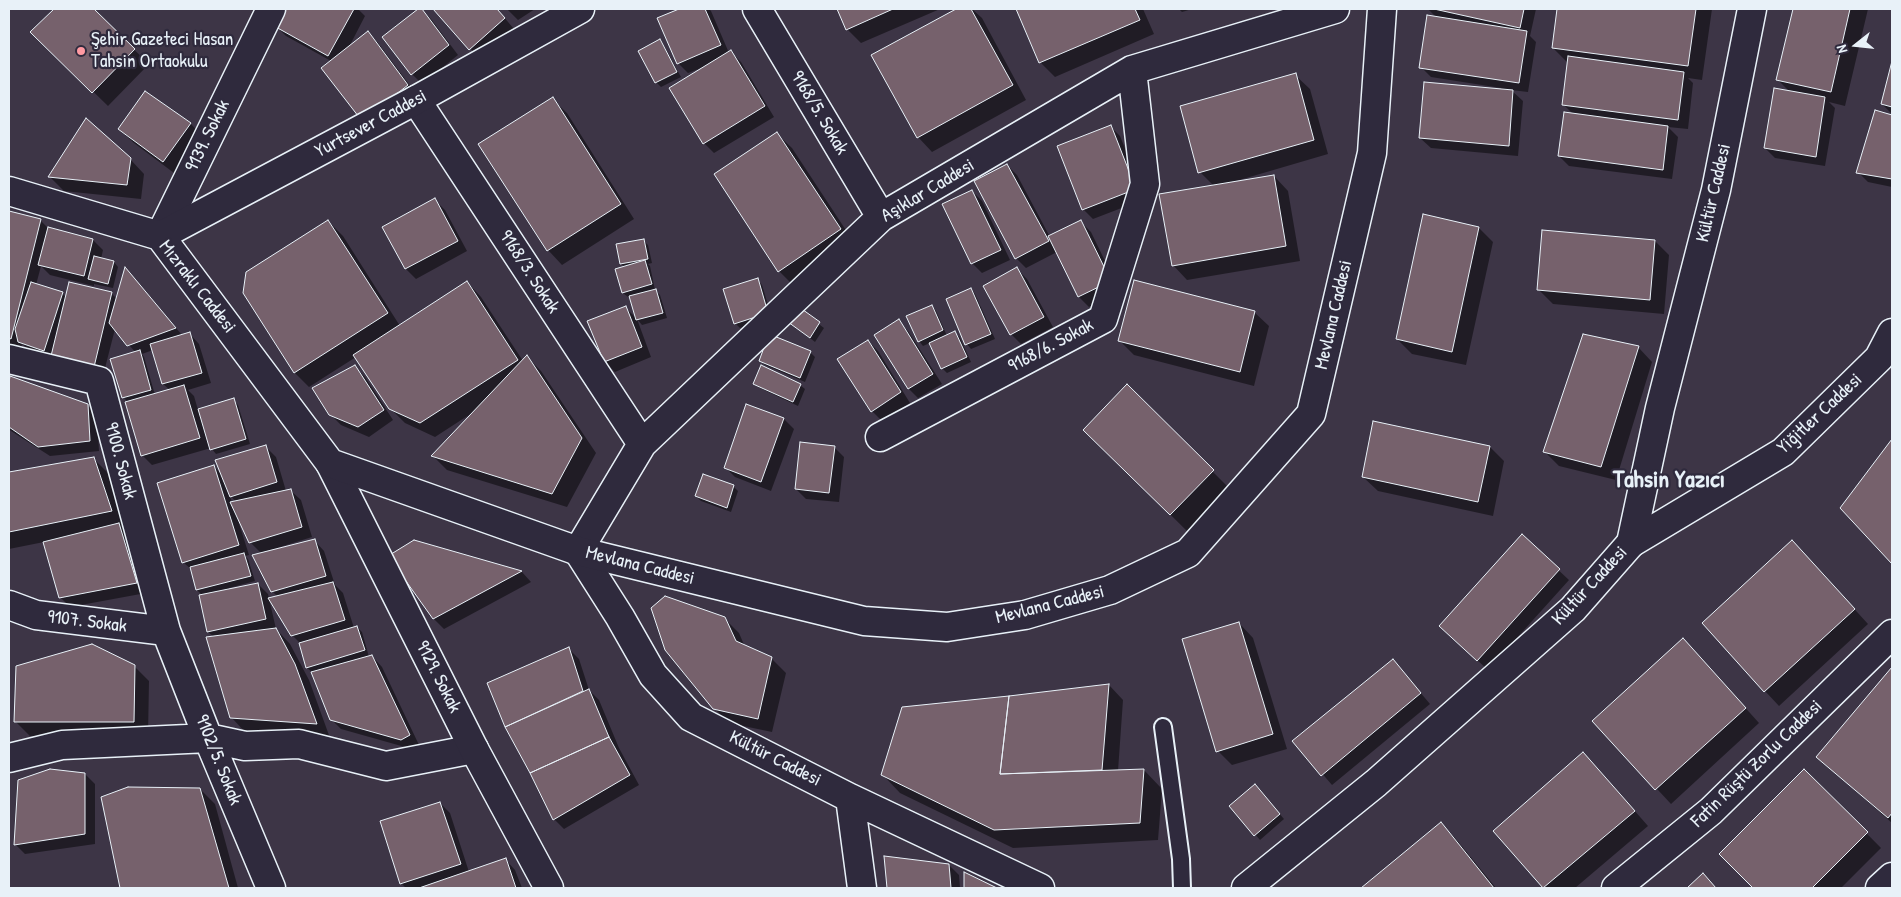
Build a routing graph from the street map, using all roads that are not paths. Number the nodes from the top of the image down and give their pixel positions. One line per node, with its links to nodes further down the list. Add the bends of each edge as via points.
1 (271, 9): 11 (street, 9139. Sokak)
2 (580, 9): 8 (street, Yurtsever Caddesi)
3 (757, 9): 10 (street, 9168/5. Sokak)
4 (1335, 9): 7 (street, Aşıklar Caddesi)
5 (1382, 9): 18 (street, Mevlana Caddesi, via 1372,153 1311,414 1188,553 1110,590 1025,615 947,627 864,621)
6 (1752, 9): 17 (street, Kültür Caddesi, via 1716,190 1660,408)
7 (1132, 70): 10 (street, Aşıklar Caddesi); 14 (street, 9168/6. Sokak, via 1145,184 1103,318)
8 (416, 100): 11 (street, Yurtsever Caddesi); 15 (street, 9168/3. Sokak)
9 (9, 191): 11 (street, Mızraklı Caddesi)
10 (881, 217): 15 (street, Aşıklar Caddesi)
11 (160, 236): 16 (street, Mızraklı Caddesi)
12 (1892, 333): 17 (street, Yiğitler Caddesi, via 1879,358 1783,452)
13 (9, 359): 20 (street, 9100. Sokak, via 99,381)
14 (880, 437)
15 (642, 444): 18 (street, Aşıklar Caddesi)
16 (330, 463): 18 (street, Mevlana Caddesi); 24 (street, 9129. Sokak)
17 (1631, 543): 33 (street, Kültür Caddesi, via 1573,609 1376,783)
18 (578, 551): 26 (street, Kültür Caddesi, via 653,675 691,717)
19 (9, 605): 20 (street, 9107. Sokak, via 36,615)
20 (166, 631): 23 (street, 9102/5. Sokak)
21 (1892, 634): 34 (street, Fatin Rüştü Zorlu Caddesi, via 1711,811)
22 (1163, 727): 32 (lane)
23 (208, 738): 24 (street, via 245,746 299,744 386,766); 25 (street, via 62,745); 29 (street, 9102/5. Sokak)
24 (474, 749): 30 (street, 9129. Sokak)
25 (9, 758)
26 (850, 798): 28 (street, Kültür Caddesi); 31 (street)
27 (1892, 876): 35 (street)
28 (1036, 887)
29 (271, 888)
30 (549, 888)
31 (862, 888)
32 (1182, 888)
33 (1246, 888)
34 (1616, 888)
35 (1880, 888)

